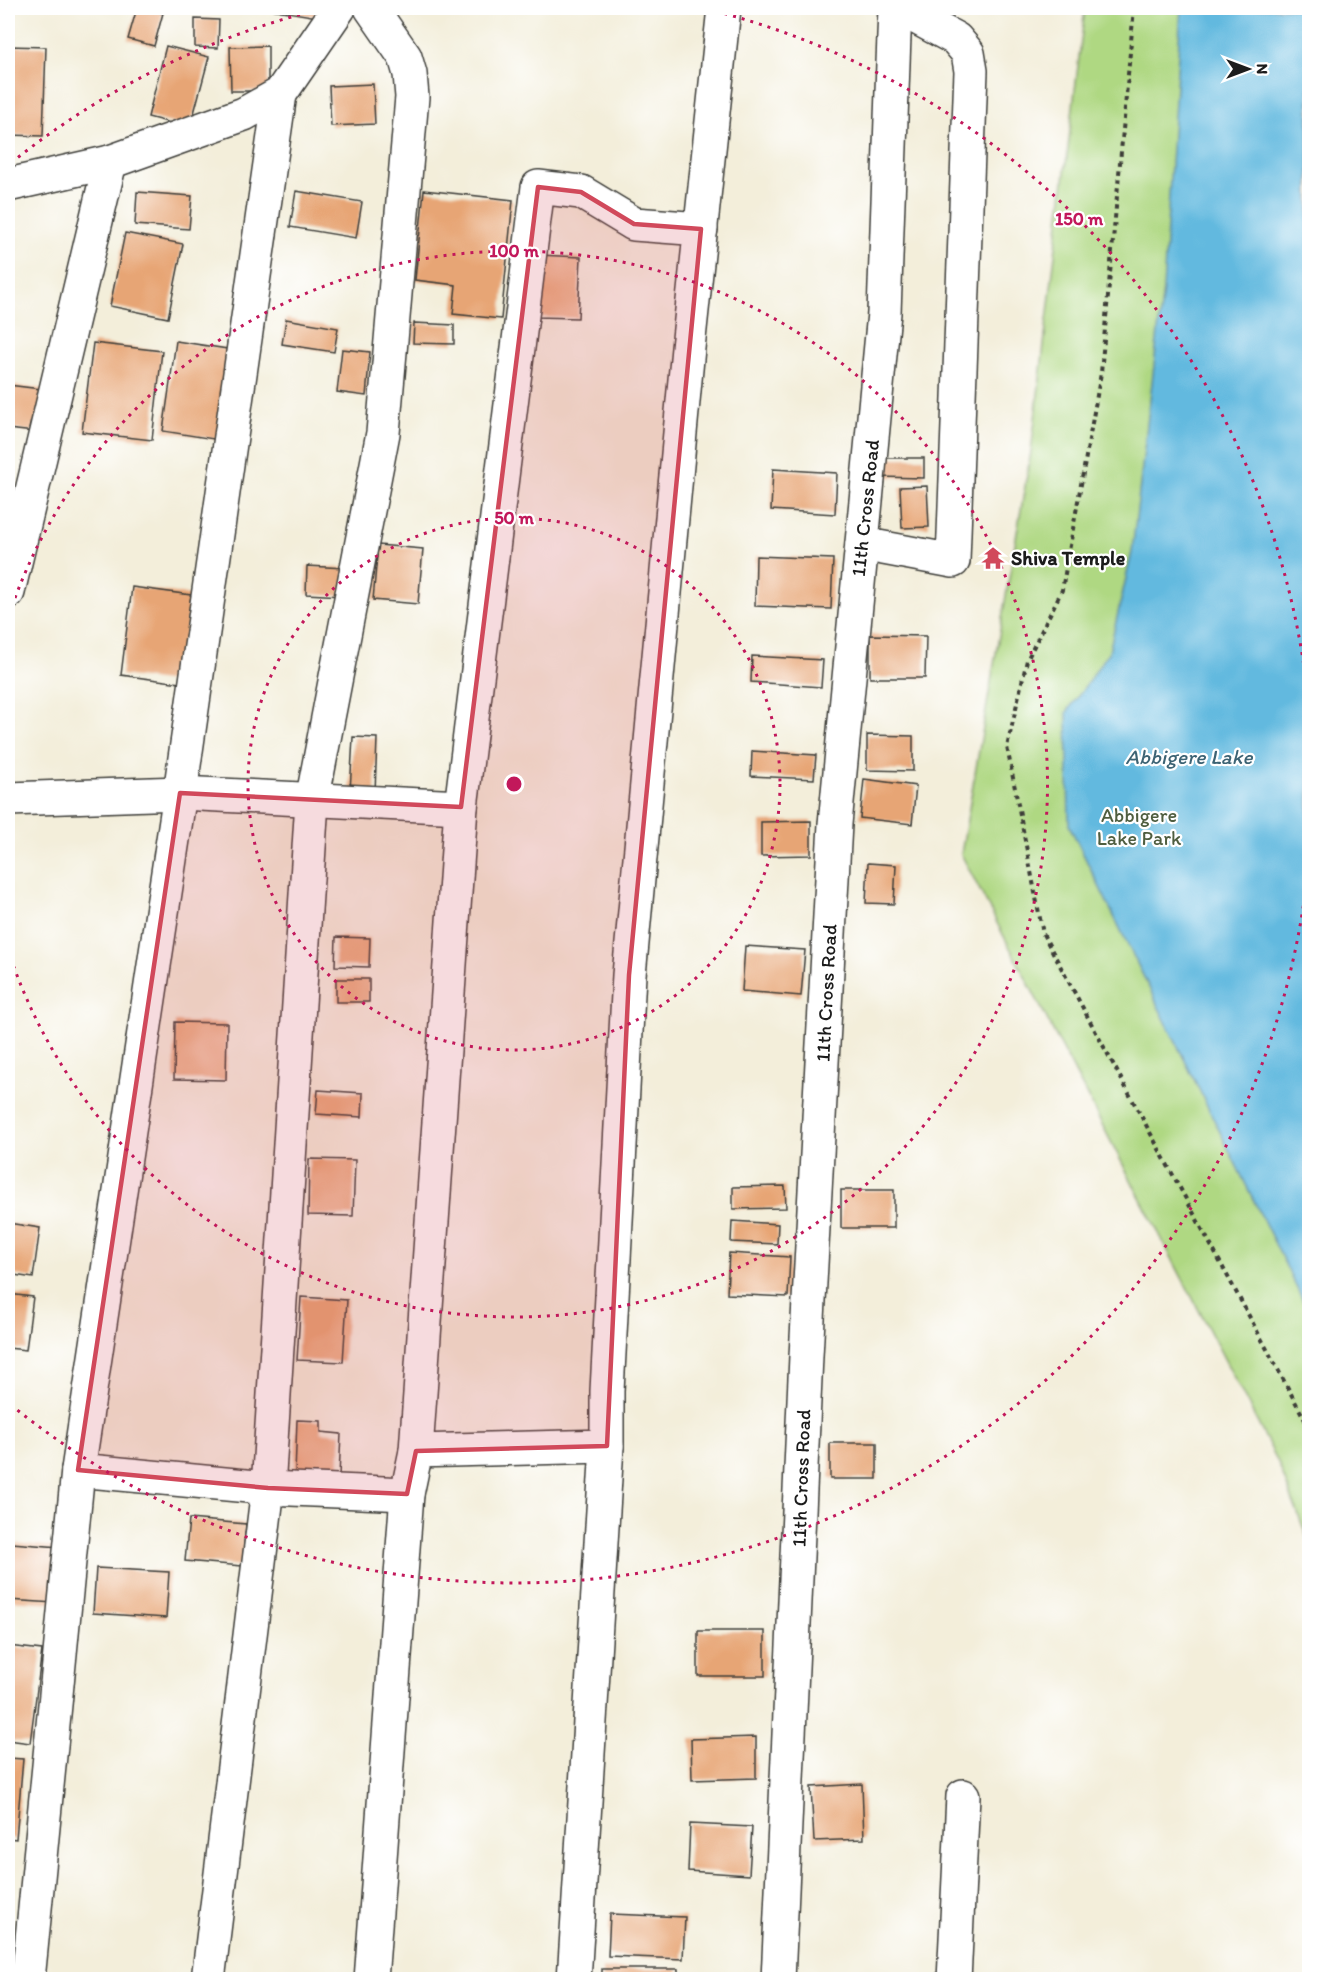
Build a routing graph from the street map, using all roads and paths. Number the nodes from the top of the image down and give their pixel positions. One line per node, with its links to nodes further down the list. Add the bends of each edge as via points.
1 (339, 8): 6 (street)
2 (370, 8): 14 (street, via 405,57 412,97 383,433)
3 (724, 8): 9 (street)
4 (897, 8): 10 (street, 11th Cross Road, via 884,313); 10 (street, via 956,39 968,52 971,71 953,561)
5 (1134, 8): 16 (path, via 1101,373 1062,591 1027,660 1007,747 1043,934)
6 (280, 94): 7 (street, via 244,114); 12 (street)
7 (111, 162): 8 (street); 11 (street)
8 (8, 185)
9 (700, 229): 15 (street, via 634,224 581,192 538,187); 17 (street, via 629,975)
10 (862, 544): 27 (street, 11th Cross Road, via 835,825)
11 (8, 592)
12 (180, 793): 13 (street); 14 (street); 19 (street)
13 (8, 799)
14 (312, 801): 15 (street); 20 (street)
15 (461, 807): 18 (street)
16 (1310, 1429)
17 (607, 1446): 18 (street); 26 (street)
18 (416, 1451): 21 (street)
19 (78, 1470): 20 (street); 23 (street)
20 (268, 1488): 21 (street); 24 (street)
21 (407, 1494): 25 (street)
22 (963, 1796): 28 (street)
23 (27, 1980)
24 (208, 1980)
25 (371, 1980)
26 (574, 1980)
27 (778, 1980)
28 (954, 1980)

